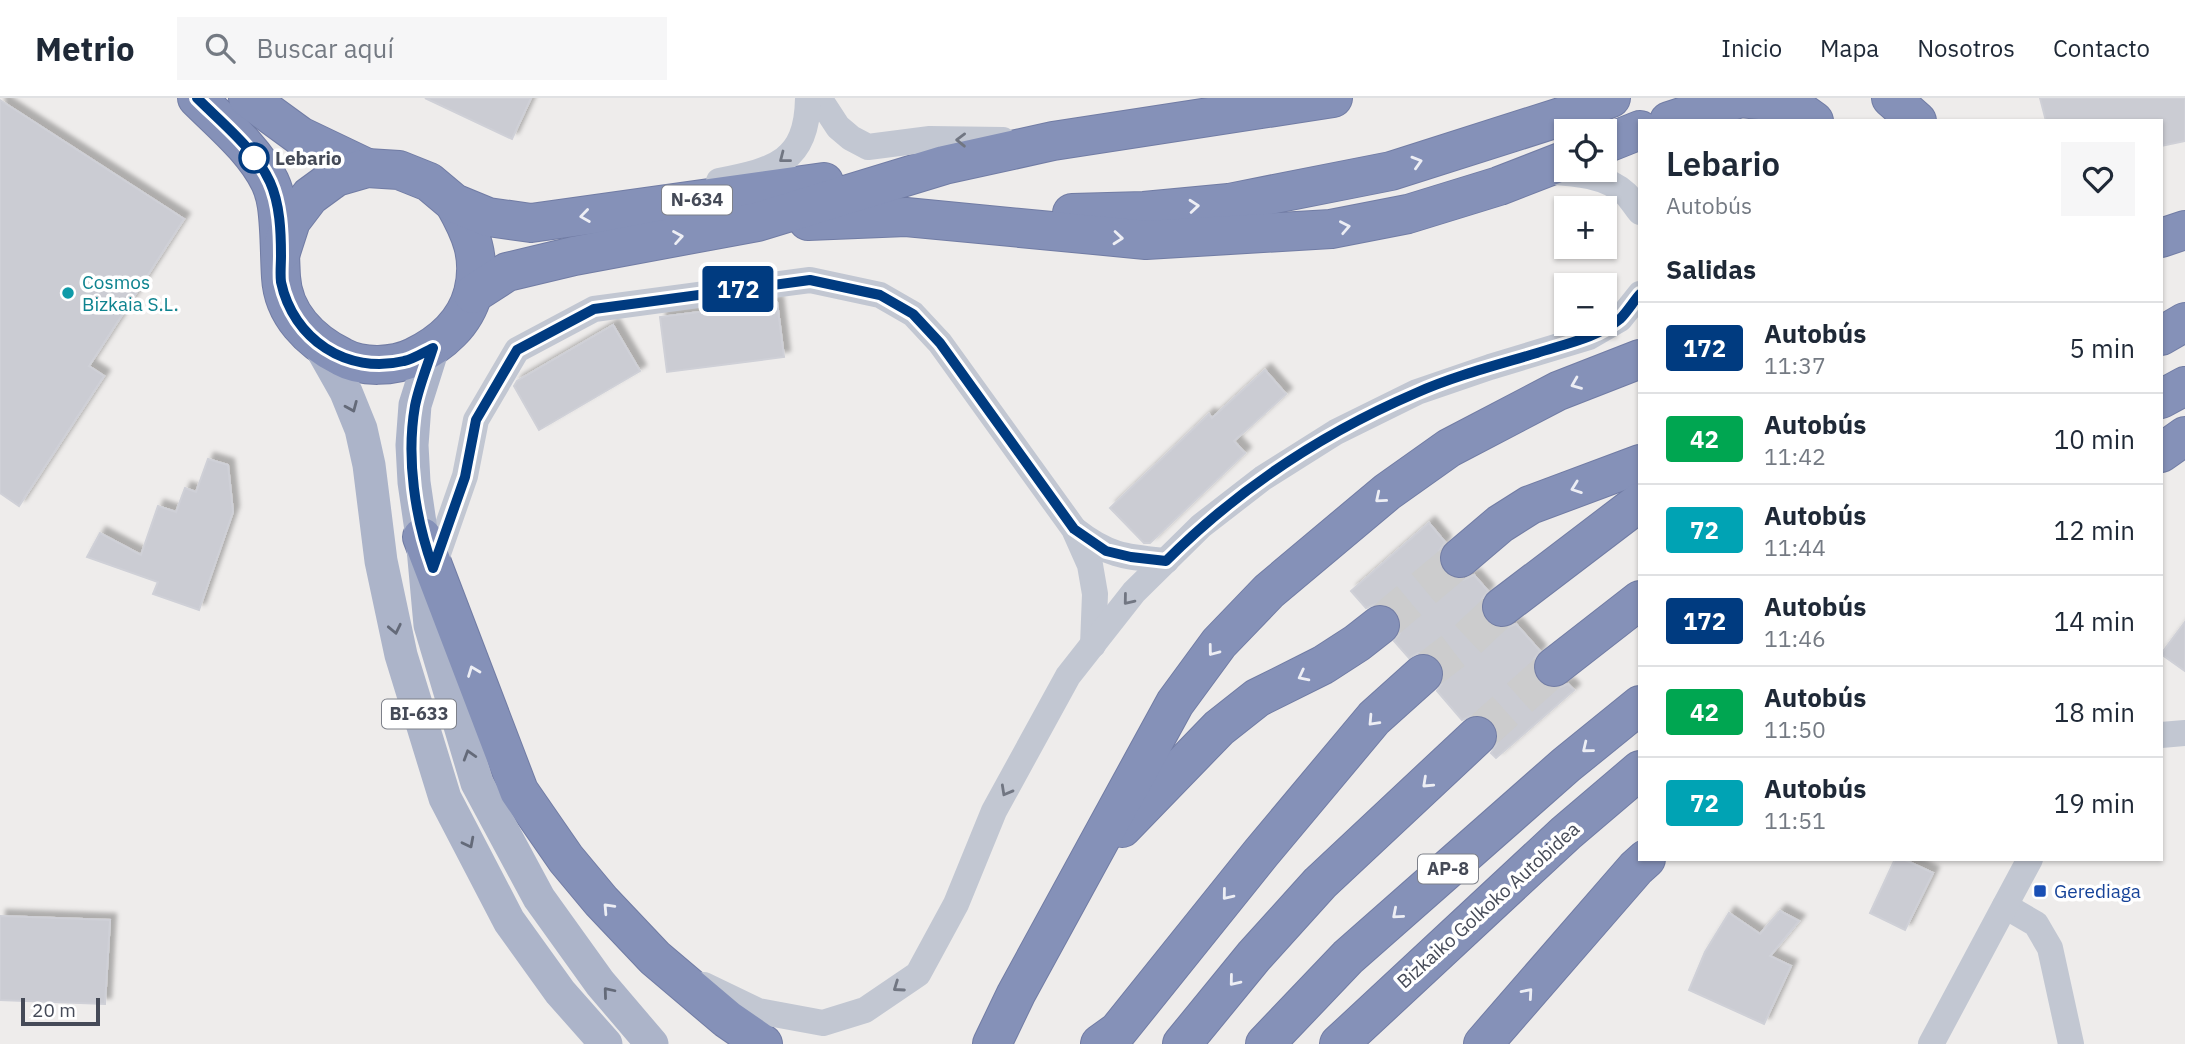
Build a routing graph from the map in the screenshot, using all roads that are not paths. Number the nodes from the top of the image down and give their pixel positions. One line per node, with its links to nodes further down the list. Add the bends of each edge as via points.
1 (197, 98): 25 (highway, N-634, via 260,165 270,183 277,204)
2 (248, 98): 16 (highway, N-634, via 300,136)
3 (808, 98): 19 (street, one-way to 19, via 808,123 799,146 781,163 746,176 686,187)
4 (819, 98): 13 (street, one-way to 4, via 930,139 868,147 838,127)
5 (1334, 98): 13 (highway, N-634)
6 (1611, 98): 21 (highway, one-way to 6, via 1144,211 1229,203 1391,171)
7 (1891, 98): 10 (highway)
8 (1676, 119): 9 (highway, via 1741,99 1789,103)
9 (1811, 119)
10 (1915, 119)
11 (1638, 131): 12 (highway)
12 (1617, 140)
13 (1053, 141): 14 (highway, N-634)
14 (944, 165): 19 (highway, N-634); 22 (highway, N-634)
15 (1554, 165): 21 (highway, one-way to 15, via 1146,240 1331,229 1408,214)
16 (367, 168): 18 (highway, N-634, via 410,174 429,182); 25 (highway, N-634, via 336,177 310,196 291,221)
17 (1605, 182): 20 (street, via 1625,193)
18 (454, 203): 19 (highway, N-634, one-way to 18, via 531,223 488,217); 26 (highway, N-634, via 470,230 477,262)
19 (641, 208)
20 (1638, 209)
21 (906, 217): 22 (highway)
22 (757, 222): 26 (highway, N-634, one-way to 22, via 507,272)
23 (2185, 230): 24 (highway)
24 (2163, 237)
25 (281, 252): 30 (highway, N-634, via 281,279 288,305 301,328)
26 (473, 294): 31 (highway, N-634, via 458,324)
27 (1638, 296): 42 (street, via 1620,318 1589,337 1417,392 1336,432 1263,478 1201,526)
28 (2185, 322): 29 (highway)
29 (2163, 335)
30 (320, 346): 31 (highway, N-634, via 347,360 377,365 406,361); 59 (main road, BI-633, one-way to 59, via 361,429 401,655 446,798 509,922 560,992)
31 (433, 348): 40 (main road, BI-633, via 415,405 412,445)
32 (1638, 360): 56 (highway, one-way to 56, via 1558,391 1449,448 1387,492 1269,591 1219,643 1175,703)
33 (2185, 386): 34 (highway)
34 (2163, 398)
35 (2185, 436): 36 (highway)
36 (2163, 452)
37 (1638, 465): 41 (highway, one-way to 41, via 1530,505)
38 (1638, 504): 44 (highway)
39 (1074, 529): 40 (street, via 940,343 913,314 880,295 810,280 594,309 517,350 476,420 465,477); 42 (street, via 1106,551); 46 (street, via 1090,565 1096,594)
40 (428, 552): 58 (highway, one-way to 40, via 566,859 519,791); 60 (main road, BI-633, one-way to 40, via 600,983 539,898 477,783 430,625)
41 (1460, 558)
42 (1166, 561): 46 (street, one-way to 46, via 1134,592)
43 (1638, 602): 47 (highway)
44 (1502, 607)
45 (1380, 625): 56 (highway, one-way to 56, via 1323,665 1257,698 1219,728 1112,839)
46 (1093, 645): 58 (street, one-way to 58, via 1068,676 994,811 956,904 918,974 864,1010 823,1023 758,1011)
47 (1554, 667)
48 (1423, 674): 63 (highway, one-way to 63, via 1374,718 1118,1031)
49 (1638, 707): 65 (highway, AP-8, one-way to 65, via 1348,957)
50 (2185, 733): 51 (street)
51 (2163, 735)
52 (1477, 736): 64 (highway, one-way to 64, via 1320,883)
53 (1638, 772): 66 (highway, Bizkaiko Golkoko Autobidea / AP-8)
54 (1644, 861): 67 (highway, one-way to 54)
55 (2029, 861): 57 (street)
56 (1068, 899): 62 (highway)
57 (2005, 906): 68 (street); 69 (street, via 2036,924 2050,948)
58 (655, 958): 61 (highway)
59 (606, 1044)
60 (652, 1044)
61 (764, 1044)
62 (992, 1044)
63 (1100, 1044)
64 (1182, 1044)
65 (1265, 1044)
66 (1339, 1044)
67 (1483, 1044)
68 (1931, 1044)
69 (2071, 1044)

